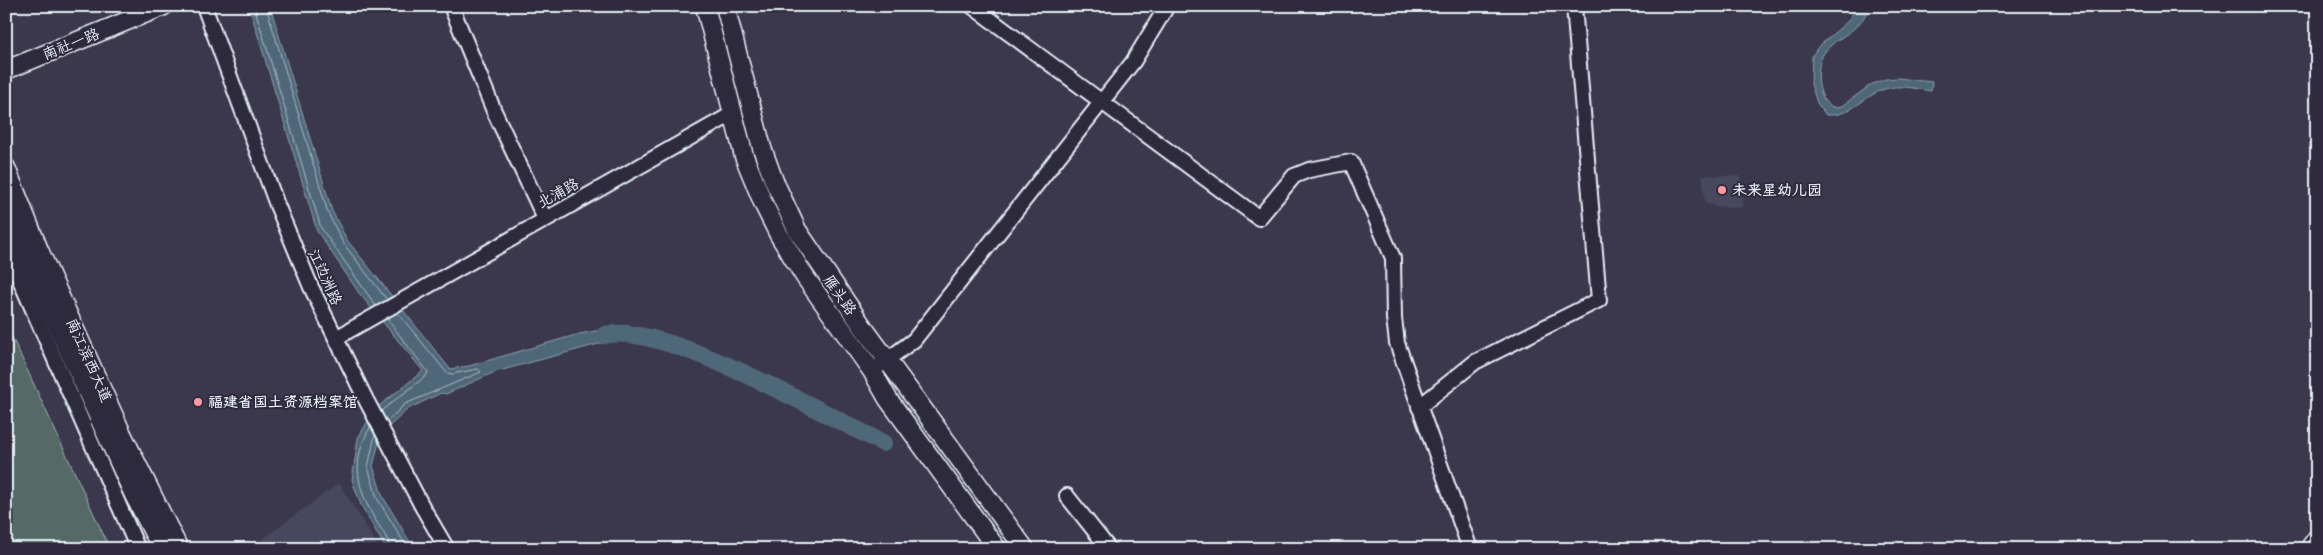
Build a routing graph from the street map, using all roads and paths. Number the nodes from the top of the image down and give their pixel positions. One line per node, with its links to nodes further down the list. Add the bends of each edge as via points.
1 (164, 6): 9 (main road, 南社一路)
2 (204, 6): 16 (street, 江边洲路, via 290,238)
3 (451, 6): 14 (street, via 494,111)
4 (705, 6): 11 (main road, 雁头路)
5 (725, 6): 17 (main road, 雁头路, via 756,132 781,198 815,260)
6 (972, 6): 10 (street)
7 (1167, 6): 10 (street, via 1141,50)
8 (1574, 6): 19 (street, via 1599,300 1475,362)
9 (6, 70)
10 (1102, 102): 17 (street, via 914,340); 19 (street, via 1259,218 1294,176 1351,162 1394,258 1395,329 1400,354)
11 (732, 114): 14 (street, 北浦路); 18 (main road, 雁头路, via 750,172 779,235)
12 (6, 168): 24 (main road, 南江滨西大道, via 114,416)
13 (6, 213): 23 (main road, 南江滨西大道, via 134,495)
14 (545, 219): 16 (street, 北浦路)
15 (6, 248): 22 (street)
16 (336, 338): 25 (street, 江边洲路, via 390,447)
17 (887, 360): 18 (street); 27 (main road, 雁头路)
18 (872, 371): 26 (main road, 雁头路, via 888,399)
19 (1419, 407): 29 (street)
20 (1067, 496): 28 (street)
21 (2317, 538): 30 (main road)
22 (138, 549)
23 (162, 549)
24 (179, 549)
25 (447, 549)
26 (997, 549)
27 (1025, 549)
28 (1109, 549)
29 (1470, 549)
30 (2309, 549)

